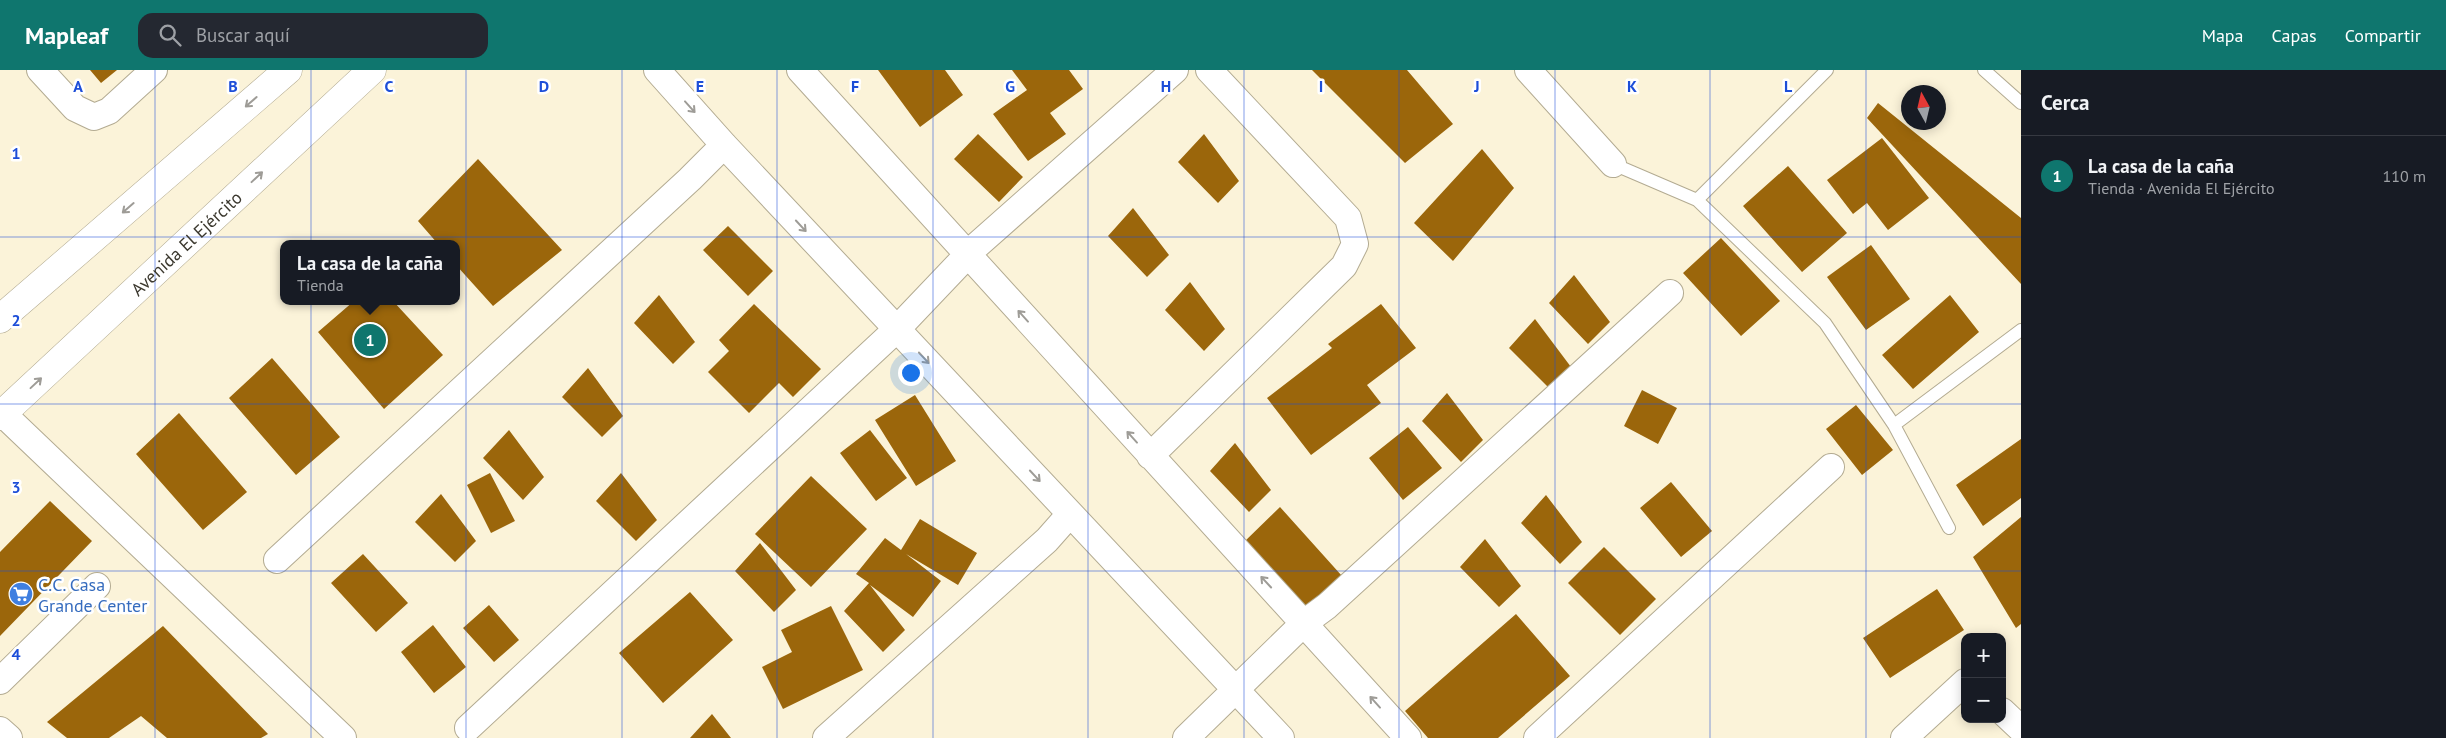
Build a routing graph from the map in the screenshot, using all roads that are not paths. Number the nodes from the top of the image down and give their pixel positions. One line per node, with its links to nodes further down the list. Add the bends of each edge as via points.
1 (40, 70): 2 (street, via 75,108 94,117 109,111)
2 (154, 70)
3 (288, 70): 18 (street, one-way to 18)
4 (372, 70): 21 (street, Avenida El Ejército, one-way to 4)
5 (657, 70): 13 (street, one-way to 13)
6 (802, 70): 16 (street)
7 (1175, 70): 16 (street, via 975,247)
8 (1209, 70): 23 (street, via 1348,218 1354,244 1344,266)
9 (1528, 70): 14 (street)
10 (1828, 70): 15 (lane)
11 (1984, 70): 12 (lane)
12 (2021, 103)
13 (724, 145): 19 (street, one-way to 19); 27 (street)
14 (1613, 164): 15 (lane)
15 (1698, 200): 22 (lane, via 1825,323)
16 (969, 256): 19 (street); 23 (street, one-way to 16)
17 (1670, 293): 29 (street)
18 (0, 320)
19 (897, 329): 25 (street, one-way to 25); 34 (street)
20 (2021, 330): 22 (lane)
21 (1, 415): 38 (street)
22 (1894, 425): 26 (lane)
23 (1150, 456): 29 (street, one-way to 23)
24 (1831, 467): 43 (street)
25 (1070, 514): 32 (street); 39 (street, via 1047,540)
26 (1949, 528)
27 (277, 560)
28 (97, 586): 30 (street)
29 (1304, 623): 32 (street); 42 (street, one-way to 29)
30 (0, 681)
31 (1961, 686): 44 (street)
32 (1235, 689): 40 (street); 41 (street)
33 (2006, 715): 35 (street)
34 (468, 728)
35 (2021, 729)
36 (0, 730): 37 (street)
37 (9, 738)
38 (343, 738)
39 (826, 738)
40 (1186, 738)
41 (1281, 738)
42 (1408, 738)
43 (1537, 738)
44 (1904, 738)

